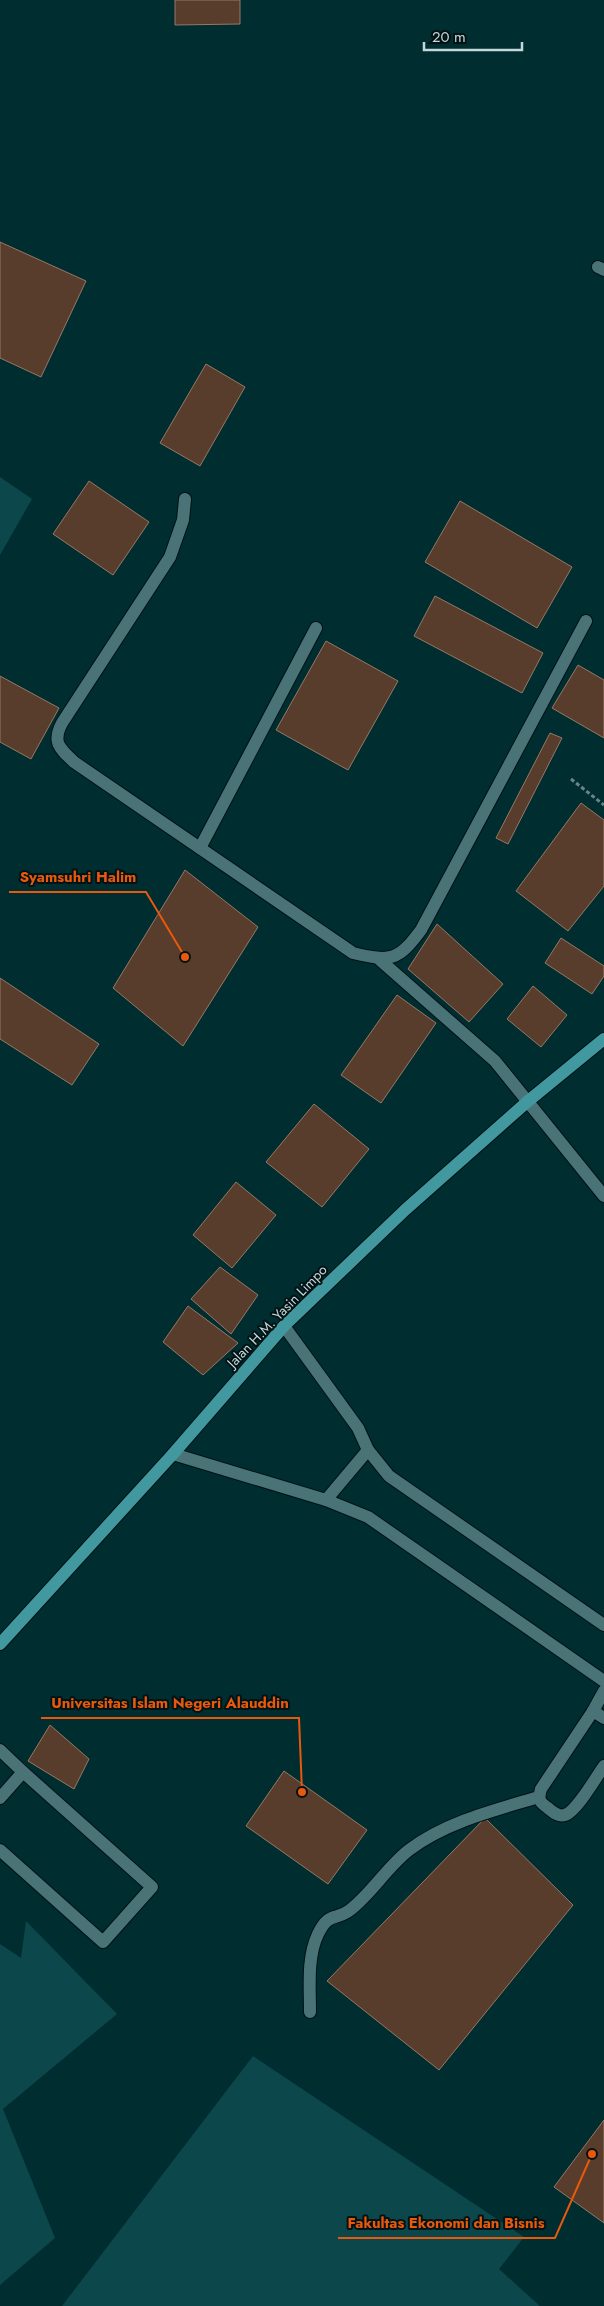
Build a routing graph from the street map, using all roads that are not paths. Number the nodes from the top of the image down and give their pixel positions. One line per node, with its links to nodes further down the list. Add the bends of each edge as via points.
1 (186, 499): 4 (street, via 183,520 170,557 62,723 56,738 64,753 74,762)
2 (586, 621): 5 (street, via 421,930 405,952)
3 (316, 628): 4 (street)
4 (200, 848): 5 (street, via 353,953)
5 (380, 960): 7 (street, via 495,1061)
6 (604, 1038): 7 (main road, Jalan H.M. Yasin Limpo)
7 (527, 1102): 8 (street); 9 (main road, Jalan H.M. Yasin Limpo, via 405,1210)
8 (604, 1196)
9 (284, 1326): 10 (street, via 358,1428); 11 (main road, Jalan H.M. Yasin Limpo)
10 (368, 1450): 12 (street); 13 (street, via 389,1476)
11 (173, 1454): 12 (street); 14 (main road, Jalan H.M. Yasin Limpo)
12 (326, 1500): 15 (street, via 368,1517)
13 (604, 1625)
14 (0, 1644)
15 (604, 1681)
16 (604, 1690): 17 (street)
17 (599, 1715): 21 (street, via 541,1789)
18 (0, 1750): 20 (street)
19 (604, 1766): 21 (street, via 573,1810 565,1815 558,1815 541,1804)
20 (23, 1772): 22 (street); 23 (street, via 152,1887 103,1942)
21 (539, 1797): 24 (street, via 481,1814 432,1835 408,1851 349,1911 329,1918 312,1951)
22 (0, 1798)
23 (0, 1850)
24 (310, 2012)

